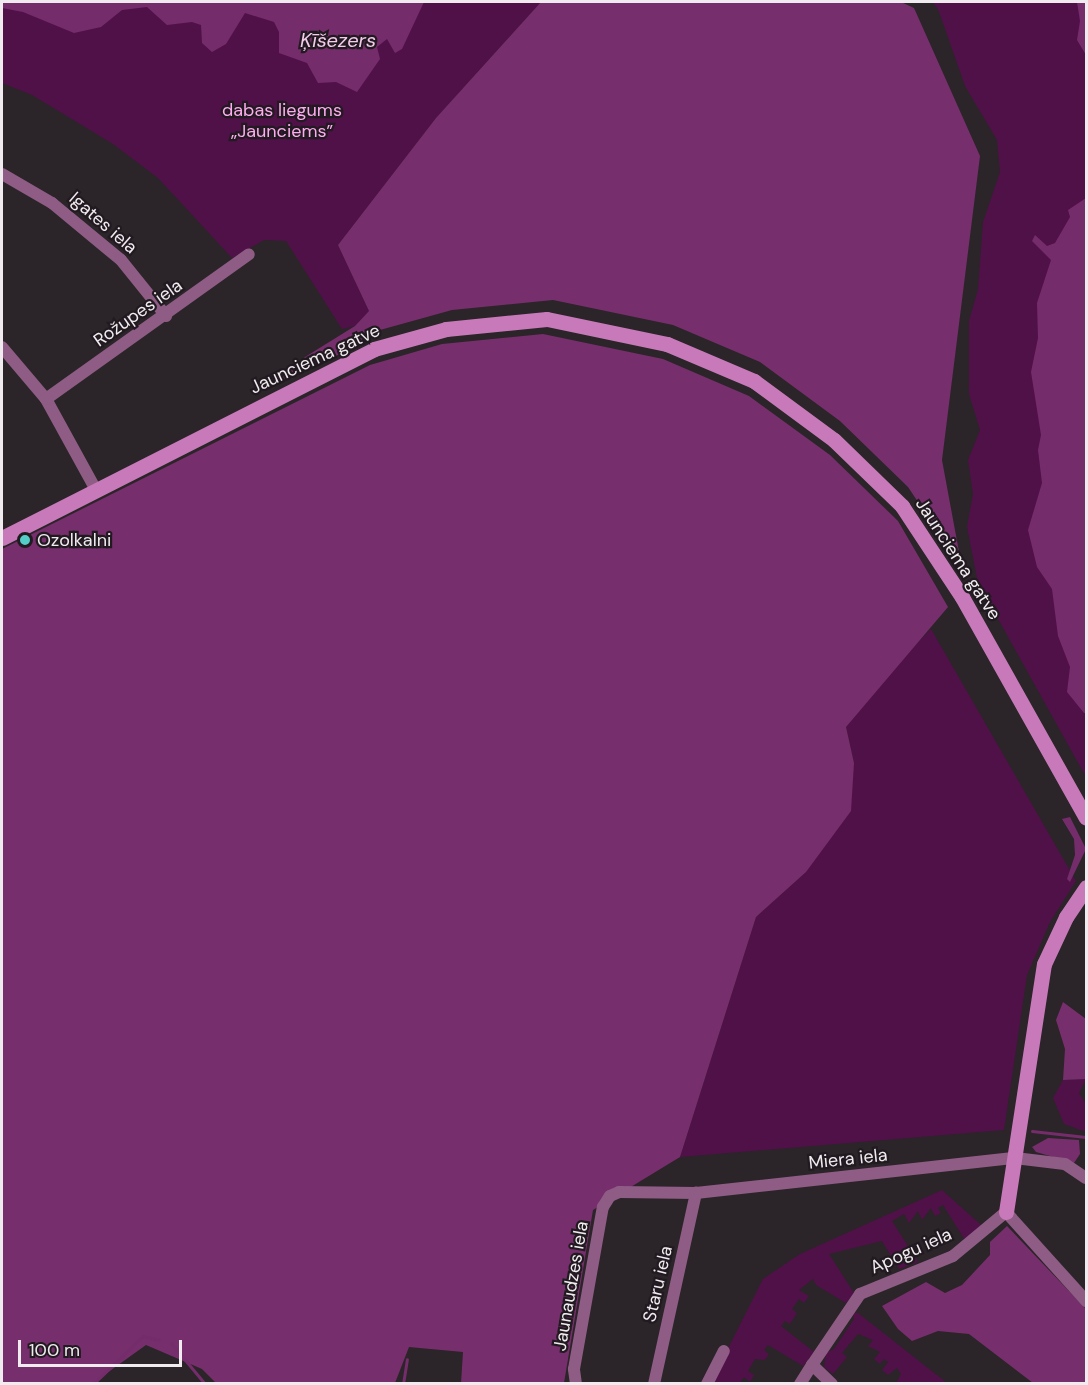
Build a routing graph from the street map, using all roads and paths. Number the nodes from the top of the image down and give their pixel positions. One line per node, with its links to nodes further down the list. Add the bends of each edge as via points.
1 (2, 174): 3 (street, Igates iela, via 52,203 121,260)
2 (249, 254): 3 (street, Rožupes iela)
3 (166, 316): 5 (street, Rožupes iela)
4 (2, 347): 5 (street)
5 (45, 399): 6 (street)
6 (95, 488): 7 (main road, Jaunciema gatve); 8 (main road, Jaunciema gatve, via 374,350 446,329 547,319 667,344 754,381 834,440 902,506 962,597)
7 (2, 538)
8 (1086, 818)
9 (1086, 887): 10 (main road, via 1066,917 1044,964)
10 (1016, 1158): 11 (street, Miera iela, via 1065,1164); 12 (street, Miera iela); 14 (main road)
11 (1086, 1178)
12 (696, 1193): 13 (street, Miera iela, via 619,1192); 19 (street, Staru iela)
13 (610, 1196): 18 (street, Jaunaudzes iela, via 603,1207 576,1358)
14 (1006, 1212): 15 (street); 17 (street, Apogu iela, via 952,1256 864,1291)
15 (1086, 1301)
16 (724, 1351): 20 (street)
17 (812, 1365): 21 (street, Apogu iela); 22 (street)
18 (576, 1383)
19 (654, 1383)
20 (706, 1383)
21 (800, 1383)
22 (832, 1383)

